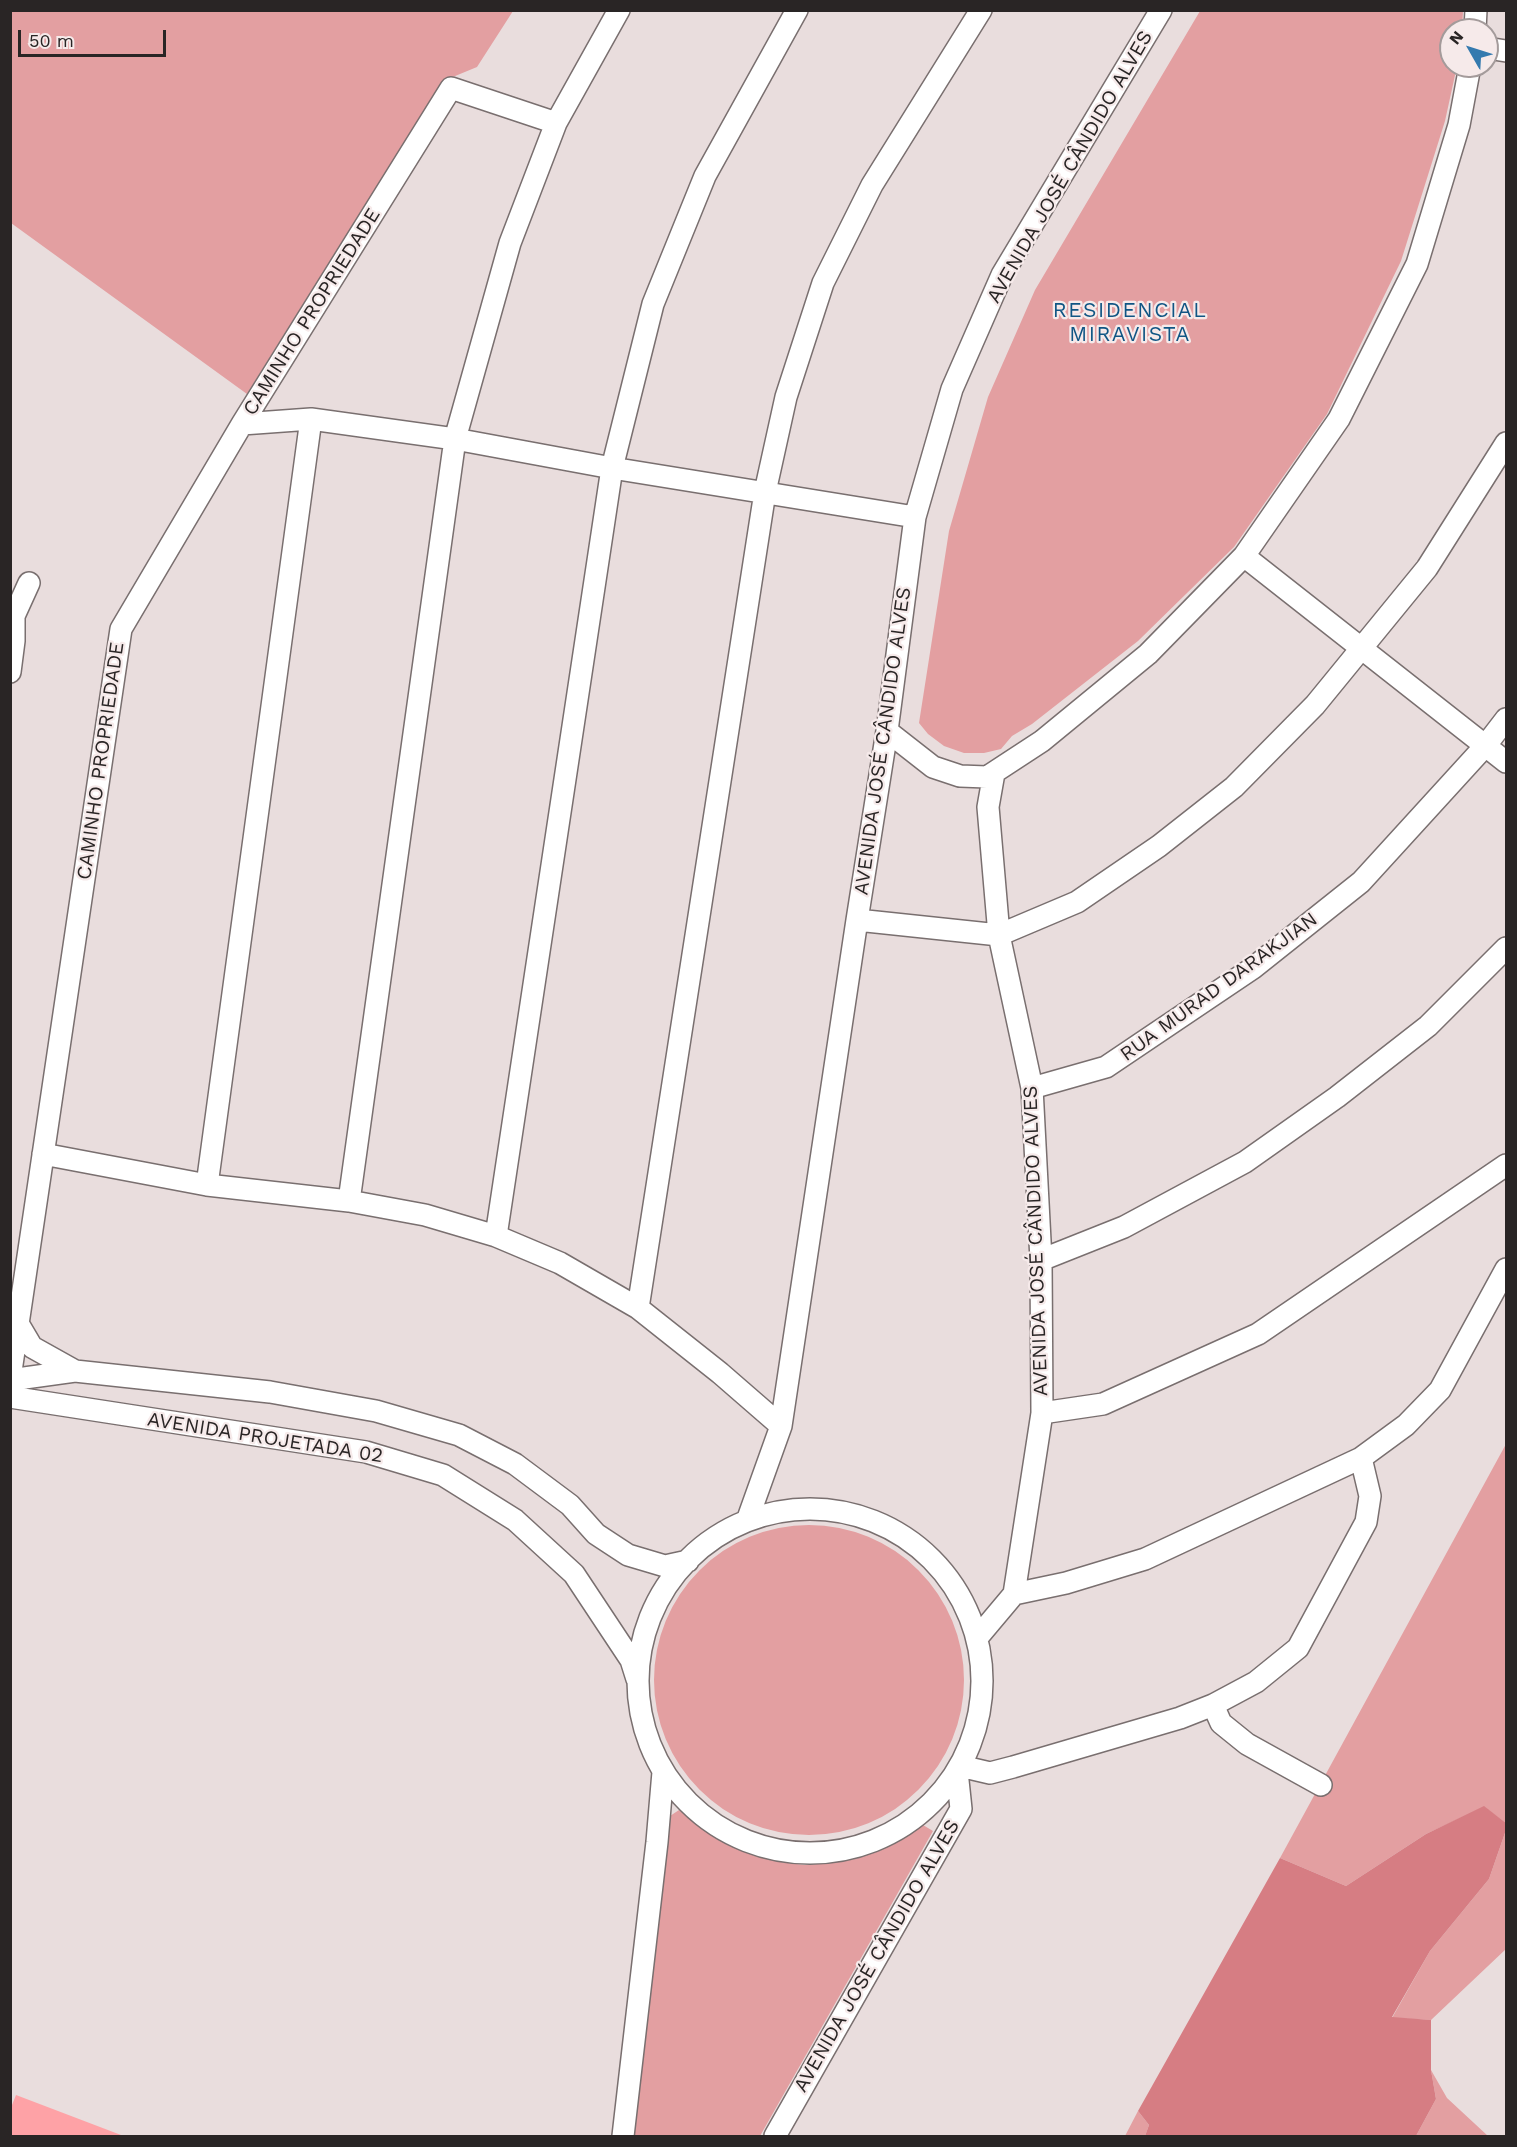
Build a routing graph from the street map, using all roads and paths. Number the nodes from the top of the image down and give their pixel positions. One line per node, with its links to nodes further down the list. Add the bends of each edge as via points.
1 (619, 10): 6 (street)
2 (797, 10): 11 (street, via 705,176 652,304)
3 (981, 10): 12 (street, via 872,185 823,283 786,397)
4 (1161, 10): 13 (street, AVENIDA JOSÉ CÂNDIDO ALVES, via 1002,275 952,389)
5 (1468, 78): 14 (street, via 1459,125 1417,264 1339,419)
6 (556, 123): 8 (street, CAMINHO PROPRIEDADE, via 451,88); 9 (street, via 510,243)
7 (311, 419): 8 (street); 9 (street); 30 (street)
8 (242, 424): 28 (street, CAMINHO PROPRIEDADE, via 121,629)
9 (455, 439): 11 (street); 31 (street)
10 (1506, 442): 17 (street, via 1427,568)
11 (612, 468): 12 (street); 32 (street)
12 (765, 492): 13 (street); 35 (street)
13 (915, 516): 20 (street, AVENIDA JOSÉ CÂNDIDO ALVES)
14 (1244, 556): 17 (street); 23 (street, via 1148,654 1042,741)
15 (29, 584): 16 (street, via 14,616)
16 (12, 640): 18 (street)
17 (1362, 648): 21 (street); 25 (street, via 1307,714 1234,787 1159,846 1077,902)
18 (10, 672)
19 (1506, 719): 21 (street, RUA MURAD DARAKJIAN)
20 (887, 731): 23 (street, via 933,767 960,776 987,777); 24 (street, AVENIDA JOSÉ CÂNDIDO ALVES)
21 (1486, 745): 22 (street); 27 (street, RUA MURAD DARAKJIAN, via 1361,882 1253,968 1106,1067)
22 (1506, 762)
23 (994, 773): 25 (street, AVENIDA JOSÉ CÂNDIDO ALVES, via 988,807)
24 (856, 920): 25 (street); 41 (street, AVENIDA JOSÉ CÂNDIDO ALVES)
25 (999, 935): 27 (street, AVENIDA JOSÉ CÂNDIDO ALVES)
26 (1506, 948): 33 (street, via 1428,1026 1245,1162 1124,1227)
27 (1032, 1088): 33 (street, AVENIDA JOSÉ CÂNDIDO ALVES)
28 (44, 1154): 30 (street); 36 (street, CAMINHO PROPRIEDADE)
29 (1506, 1166): 40 (street, via 1258,1334 1103,1404)
30 (207, 1185): 31 (street)
31 (349, 1201): 32 (street, via 425,1215)
32 (496, 1236): 35 (street, via 560,1263)
33 (1041, 1260): 40 (street, AVENIDA JOSÉ CÂNDIDO ALVES)
34 (1506, 1269): 42 (street, via 1440,1390 1406,1425)
35 (638, 1308): 41 (street)
36 (19, 1325): 37 (street, AVENIDA PROJETADA 02, via 32,1347); 38 (street, CAMINHO PROPRIEDADE)
37 (75, 1371): 38 (street, AVENIDA PROJETADA 02); 44 (street, AVENIDA PROJETADA 02, via 270,1392 376,1411 459,1435 515,1464 570,1505 596,1534 628,1555 665,1566)
38 (10, 1379)
39 (10, 1397): 47 (street, AVENIDA PROJETADA 02, via 366,1452 443,1475 515,1520 574,1574 631,1660)
40 (1042, 1413): 45 (street, AVENIDA JOSÉ CÂNDIDO ALVES)
41 (781, 1426): 43 (street, AVENIDA JOSÉ CÂNDIDO ALVES)
42 (1361, 1458): 45 (street, via 1144,1559); 48 (street, via 1370,1496 1366,1522 1298,1648 1256,1682)
43 (747, 1521): 44 (street, via 706,1545); 46 (street, via 792,1510 815,1509 860,1516 902,1534 951,1581)
44 (688, 1561): 47 (street, via 673,1578 651,1617)
45 (1014, 1594): 46 (street)
46 (977, 1638): 49 (street, via 982,1667 979,1717)
47 (638, 1683): 50 (street, via 644,1729)
48 (1213, 1705): 49 (street, via 990,1773); 51 (street, via 1221,1723 1247,1744)
49 (959, 1768): 50 (street, via 932,1803 894,1832 849,1850 801,1854 754,1845 722,1830 693,1809); 53 (street, AVENIDA JOSÉ CÂNDIDO ALVES, via 961,1809)
50 (663, 1772): 52 (street)
51 (1320, 1785)
52 (623, 2136)
53 (775, 2136)

